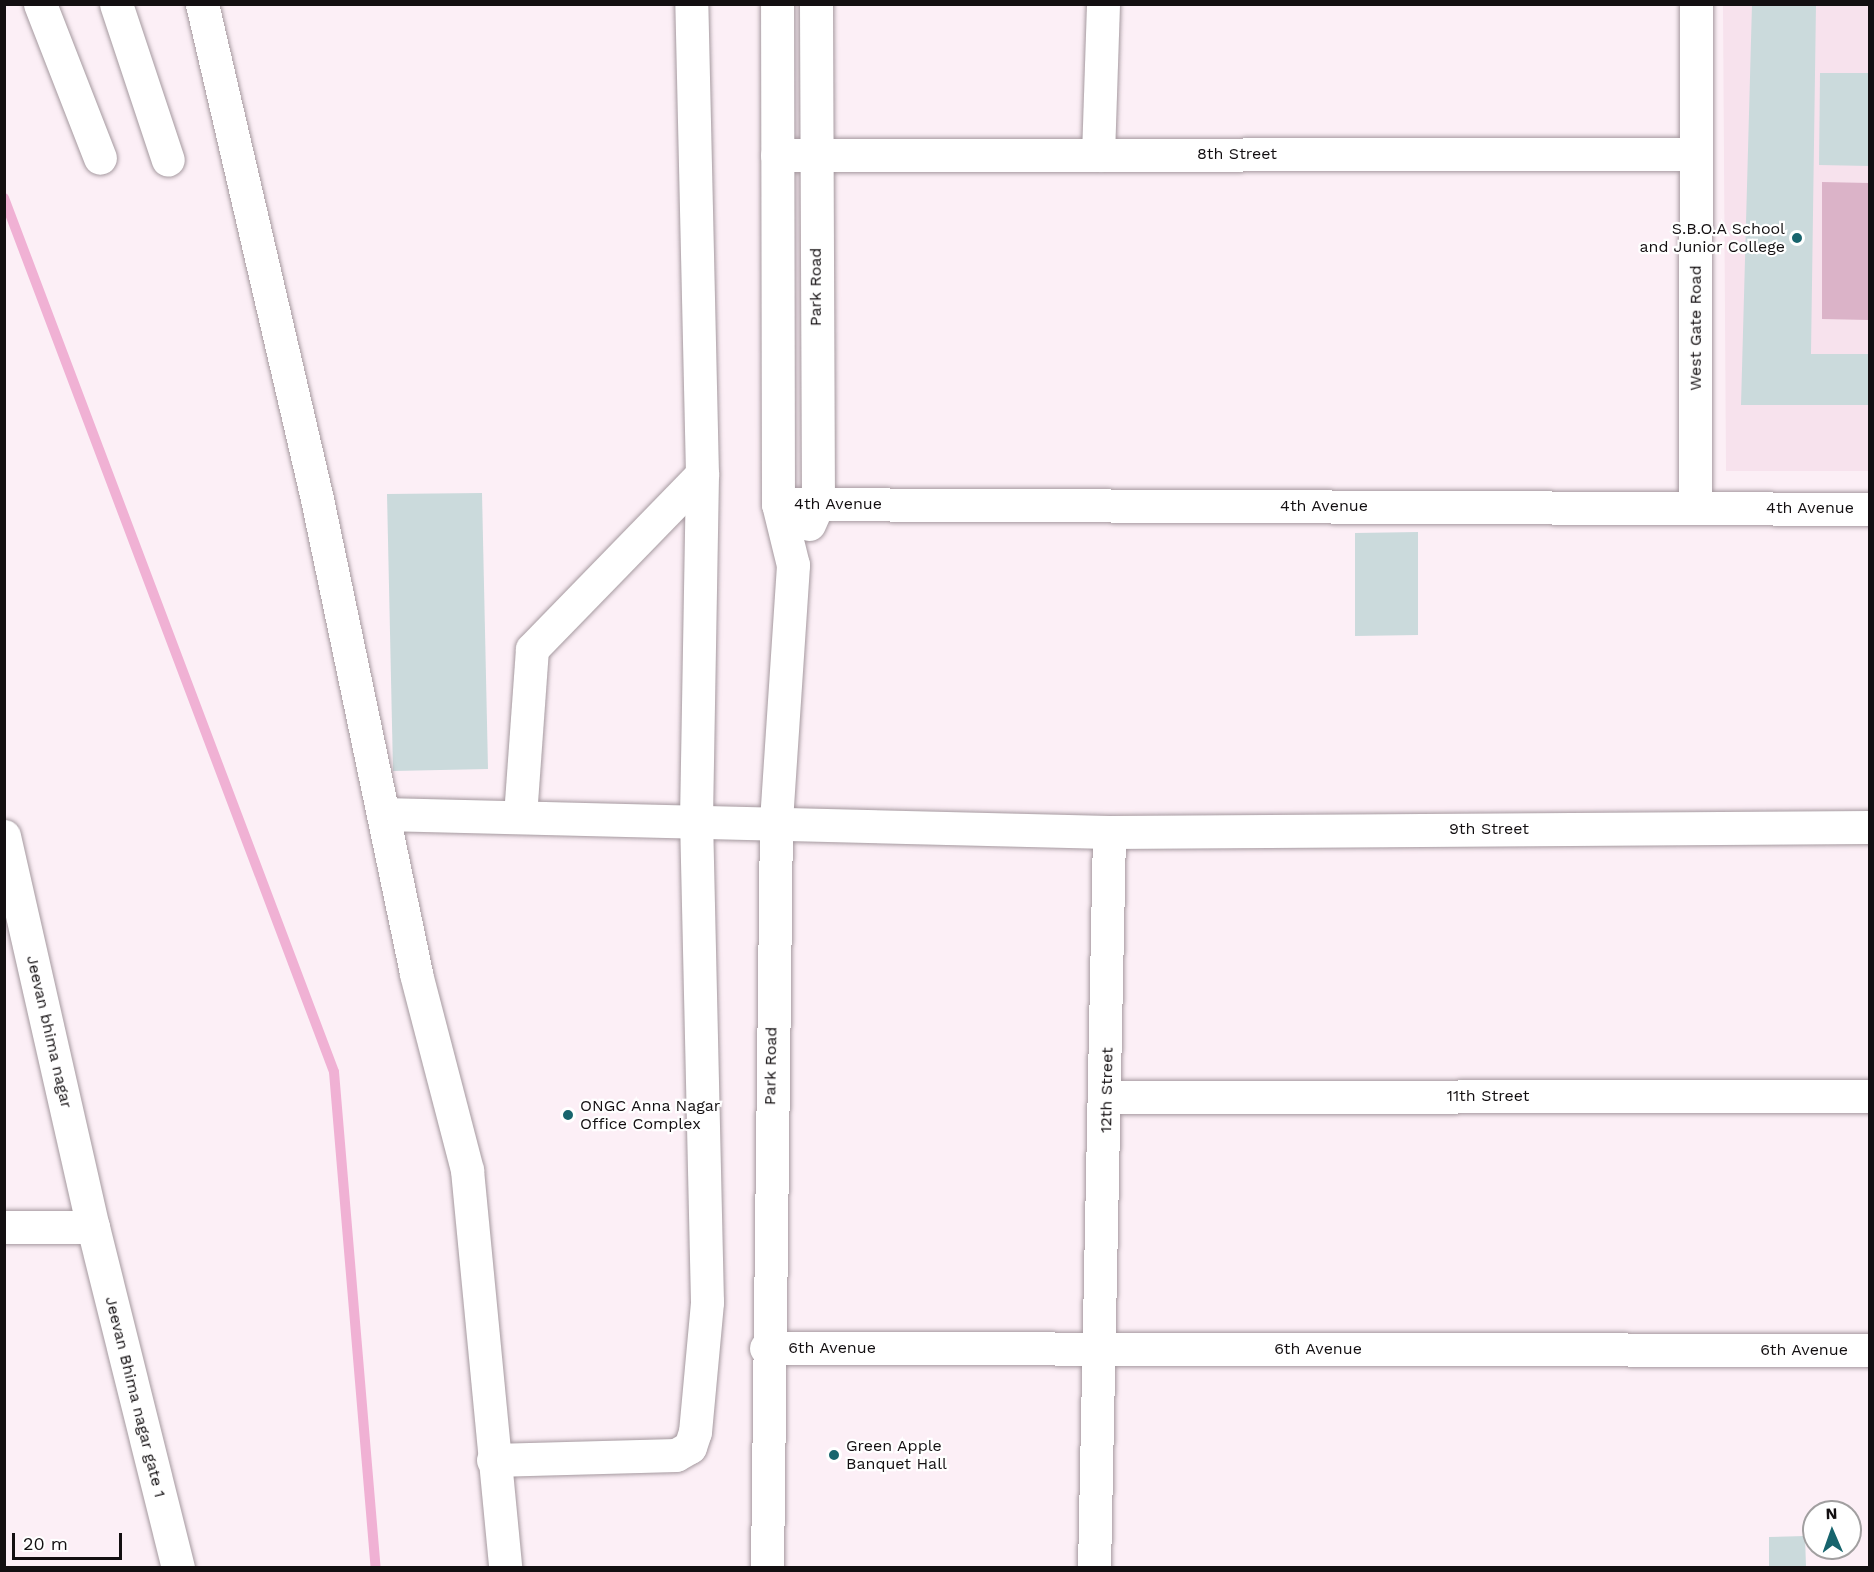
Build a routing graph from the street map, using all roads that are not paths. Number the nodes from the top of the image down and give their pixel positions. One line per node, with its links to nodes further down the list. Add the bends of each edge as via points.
1 (40, 4): 13 (street)
2 (116, 4): 14 (street)
3 (202, 4): 21 (street, via 317,500)
4 (691, 4): 15 (street)
5 (777, 4): 11 (street, Park Road)
6 (816, 4): 12 (street, Park Road)
7 (1103, 4): 9 (street)
8 (1696, 4): 10 (street, West Gate Road)
9 (1098, 154): 10 (street, 8th Street); 12 (street, 8th Street)
10 (1696, 154): 18 (street, West Gate Road)
11 (777, 155): 12 (street, 8th Street); 16 (street, Park Road)
12 (816, 155): 17 (street, Park Road)
13 (100, 158)
14 (168, 160)
15 (702, 474): 22 (street, via 532,649); 23 (street)
16 (778, 504): 17 (street, 4th Avenue); 20 (street, Park Road)
17 (818, 504): 18 (street, 4th Avenue); 20 (street, Park Road)
18 (1695, 508): 19 (street, 4th Avenue)
19 (1869, 509)
20 (793, 565): 24 (street, Park Road)
21 (383, 814): 22 (street, 9th Street); 35 (street, via 416,974 467,1170)
22 (520, 816): 23 (street, 9th Street)
23 (696, 819): 24 (street, 9th Street); 35 (street, via 707,1302 695,1432 690,1447 676,1455)
24 (776, 821): 26 (street, 9th Street); 32 (street, Park Road)
25 (1869, 826): 26 (street, 9th Street)
26 (1109, 832): 29 (street, 12th Street)
27 (4, 836): 31 (street, Jeevan bhima nagar)
28 (1869, 1096): 29 (street, 11th Street)
29 (1107, 1097): 33 (street, 12th Street)
30 (4, 1227): 31 (street)
31 (93, 1227): 36 (street, Jeevan Bhima nagar gate 1)
32 (766, 1348): 33 (street, 6th Avenue); 38 (street, Park Road)
33 (1101, 1348): 34 (street, 6th Avenue); 39 (street, 12th Street)
34 (1869, 1350)
35 (493, 1460): 37 (street)
36 (178, 1568)
37 (506, 1568)
38 (767, 1568)
39 (1094, 1568)

